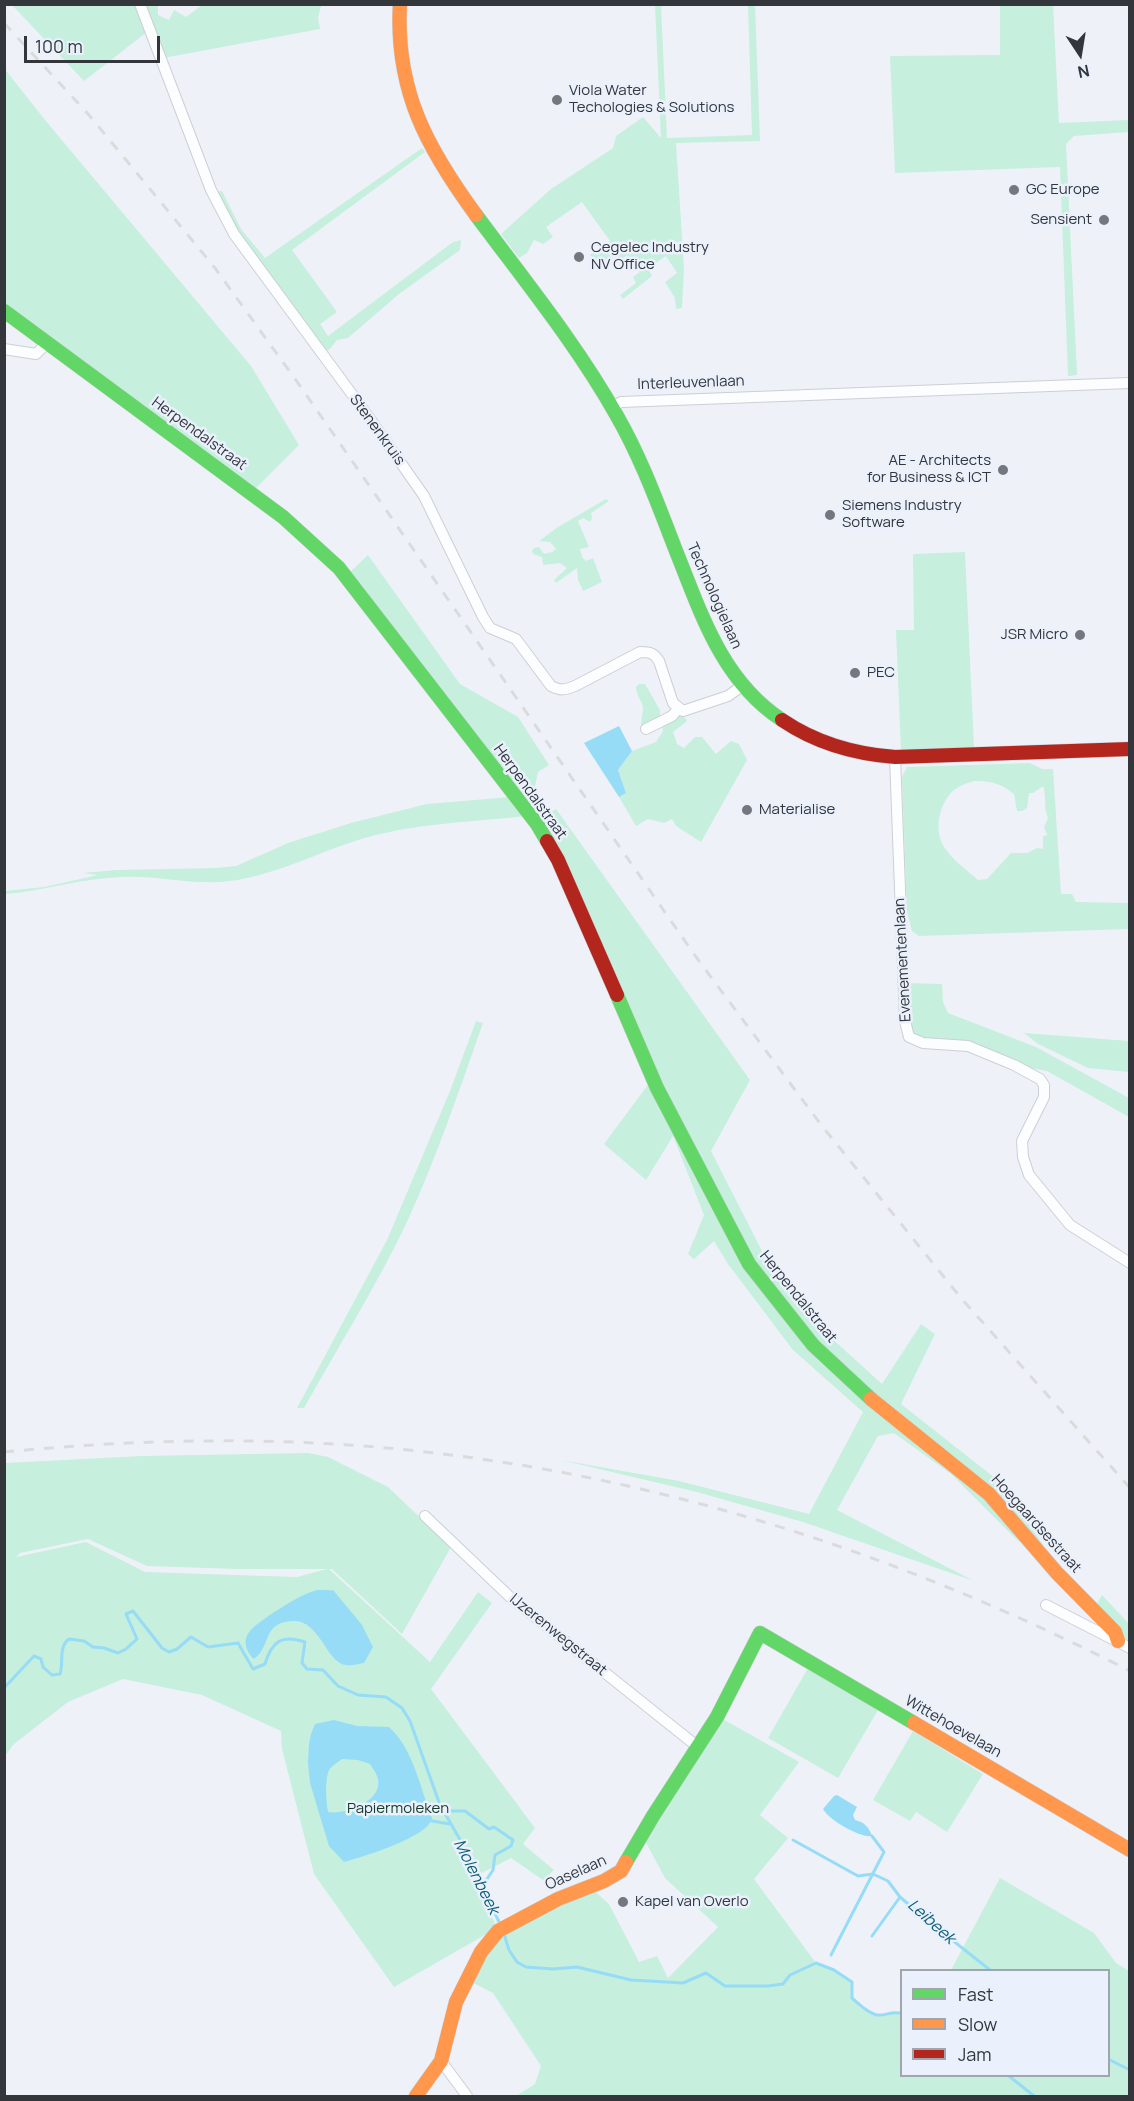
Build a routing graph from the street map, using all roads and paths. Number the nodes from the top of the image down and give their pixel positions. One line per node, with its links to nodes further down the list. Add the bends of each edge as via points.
1 (140, 4): 9 (street, Stenenkruis, via 211,190 234,234 424,496 486,622 495,631 516,639 551,686 558,689 575,686 640,652 656,655)
2 (400, 4): 7 (street, via 399,52 411,102 424,134)
3 (4, 311): 4 (street, Herpendalstraat)
4 (46, 343): 5 (street, via 36,354); 14 (street, Herpendalstraat, via 284,517 339,568 537,824 558,860 657,1088 749,1264 813,1345)
5 (4, 349)
6 (1130, 383): 7 (street, Interleuvenlaan, via 621,402)
7 (612, 407): 8 (street, Technologielaan, via 701,613)
8 (742, 686): 9 (street, via 728,696 690,710); 12 (street, Technologielaan, via 773,715 822,743)
9 (678, 709): 10 (street)
10 (646, 729)
11 (1130, 749): 12 (street, Technologielaan)
12 (895, 757): 13 (street, Evenementenlaan, via 905,1021 909,1037 923,1043 968,1046 1040,1079 1044,1097 1022,1141 1029,1175 1070,1225)
13 (1130, 1263)
14 (881, 1408): 18 (street, Hoegaardsestraat, via 989,1494)
15 (425, 1516): 19 (street, IJzerenwegstraat, via 510,1597)
16 (1046, 1605): 18 (street)
17 (760, 1633): 19 (street, Oaselaan); 20 (street, Wittehoevelaan)
18 (1124, 1644)
19 (698, 1747): 21 (street, Oaselaan, via 621,1871 558,1899 491,1938 456,2002)
20 (1130, 1850)
21 (441, 2061): 22 (street, Oaselaan); 23 (street)
22 (416, 2097)
23 (467, 2097)

